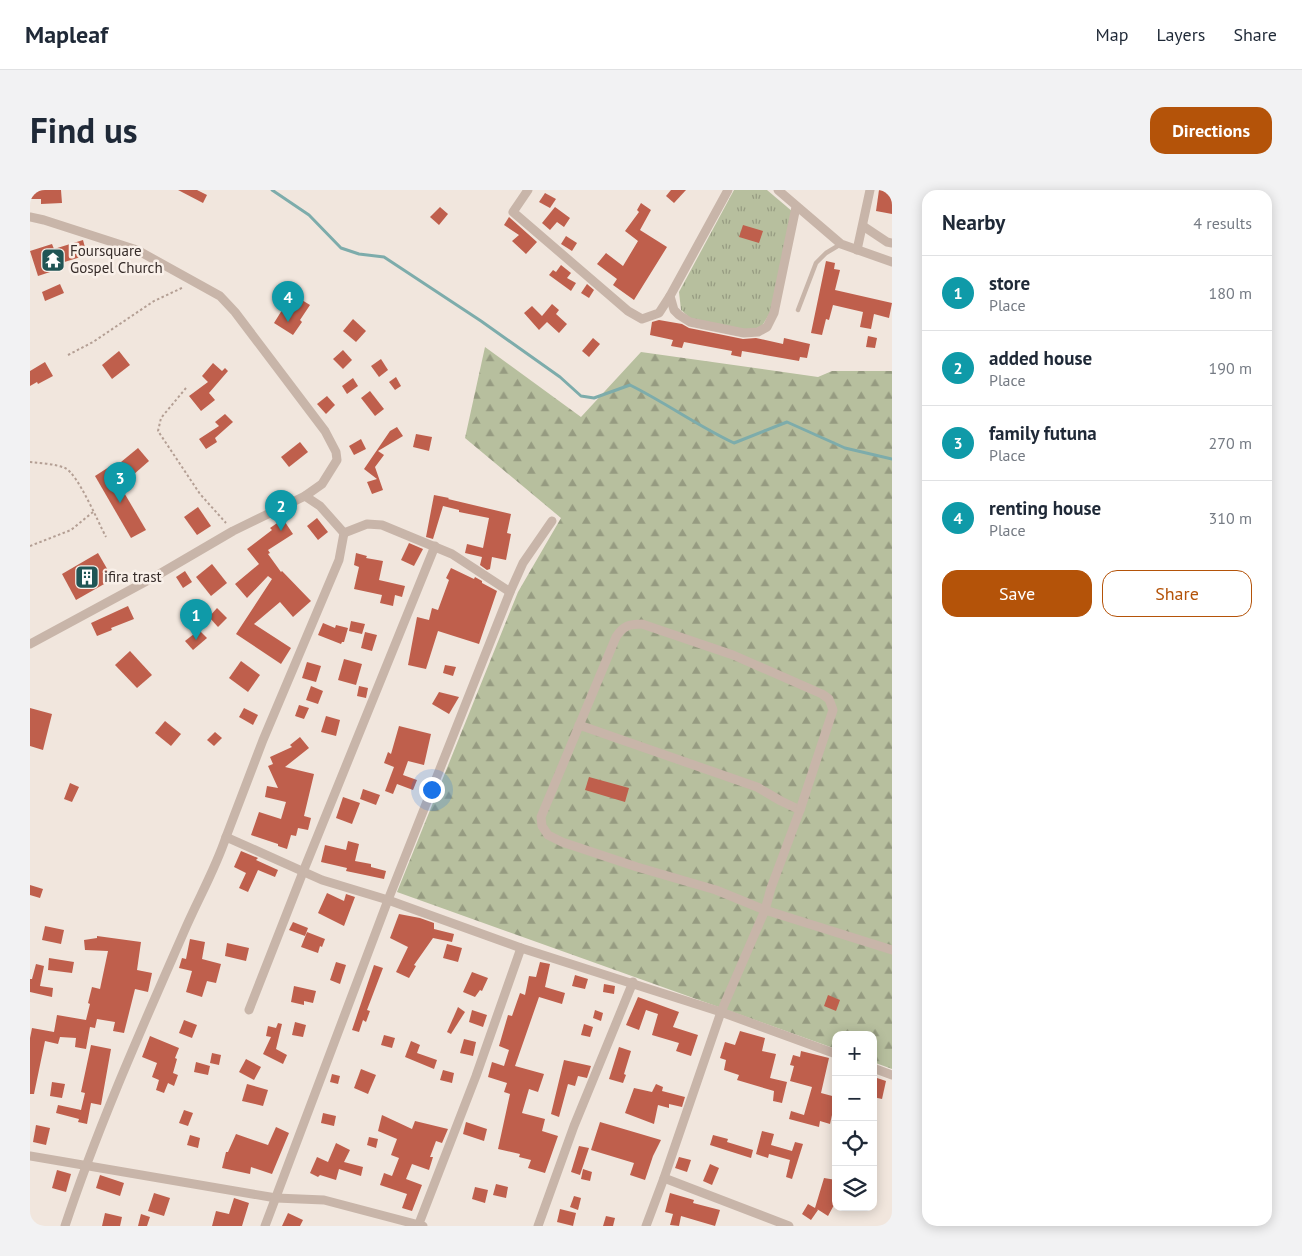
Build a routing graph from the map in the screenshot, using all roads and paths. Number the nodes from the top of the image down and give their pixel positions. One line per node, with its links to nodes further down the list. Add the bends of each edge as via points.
1 (528, 190): 13 (street, via 513,212 628,311 642,319 659,313)
2 (728, 190): 13 (street)
3 (778, 190): 5 (street)
4 (870, 190): 7 (street)
5 (796, 207): 9 (street); 13 (street, via 774,313 767,326 758,332 744,333 690,322 674,310)
6 (30, 217): 12 (street, via 137,250)
7 (863, 226): 8 (street); 10 (street)
8 (892, 243)
9 (841, 244): 10 (street); 14 (lane, via 816,263)
10 (857, 250): 11 (street)
11 (892, 262)
12 (196, 282): 15 (path, via 154,301); 18 (street, via 220,296 235,312 332,443 337,460 322,484)
13 (670, 296)
14 (798, 310)
15 (68, 355)
16 (186, 388): 21 (path, via 161,418 158,431 200,494)
17 (30, 462): 19 (path, via 67,469 84,491)
18 (305, 496): 21 (street); 22 (street, via 320,506)
19 (93, 512): 23 (path); 24 (path, via 71,530)
20 (552, 521): 26 (street, via 523,563)
21 (233, 531): 27 (street)
22 (344, 533): 25 (street, via 367,524 382,525); 30 (street, via 339,560)
23 (106, 536)
24 (30, 546)
25 (435, 546): 26 (street); 31 (street)
26 (510, 592): 32 (street)
27 (30, 644)
28 (579, 725): 29 (street, via 757,787); 29 (street, via 616,637 627,625 642,624 733,654 822,694 832,705 830,722); 33 (street, via 541,816 542,826 548,835 637,867 716,890)
29 (800, 810): 33 (street)
30 (226, 837): 31 (street); 43 (street)
31 (303, 872): 32 (street); 37 (street)
32 (388, 900): 34 (street); 45 (street)
33 (765, 910): 35 (street); 38 (street)
34 (521, 948): 36 (street); 46 (street)
35 (892, 950)
36 (633, 982): 38 (street); 49 (street, via 574,1126)
37 (249, 1010)
38 (722, 1012): 39 (street); 44 (street)
39 (832, 1053)
40 (877, 1069): 41 (street)
41 (892, 1075)
42 (30, 1156): 43 (street)
43 (85, 1166): 45 (street); 47 (street)
44 (664, 1178): 50 (street); 51 (street)
45 (276, 1198): 46 (street, via 324,1200); 48 (street)
46 (420, 1225)
47 (65, 1226)
48 (265, 1226)
49 (538, 1226)
50 (646, 1226)
51 (789, 1226)

